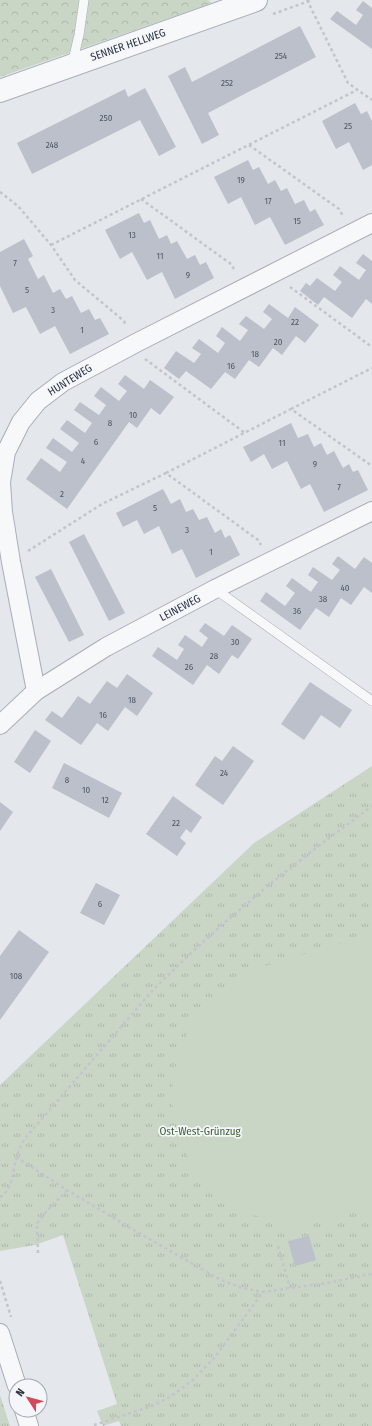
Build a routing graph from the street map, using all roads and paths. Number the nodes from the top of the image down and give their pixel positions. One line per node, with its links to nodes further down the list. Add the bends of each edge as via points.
1 (84, 0): 4 (lane)
2 (256, 0): 4 (street, SENNER HELLWEG)
3 (307, 0): 5 (path, via 348,83)
4 (72, 64): 6 (street, SENNER HELLWEG)
5 (357, 90): 7 (path); 8 (path)
6 (0, 91)
7 (372, 100)
8 (249, 145): 10 (path); 12 (path, via 339,209)
9 (0, 192): 13 (path, via 18,206)
10 (140, 199): 13 (path); 15 (path, via 231,264)
11 (372, 223): 12 (street, HUNTEWEG)
12 (351, 233): 14 (street, HUNTEWEG)
13 (51, 246): 16 (path, via 75,280 124,321)
14 (278, 271): 15 (street, HUNTEWEG); 17 (path, via 285,282)
15 (243, 289): 16 (street, HUNTEWEG)
16 (136, 343): 20 (path, via 142,356); 24 (street, HUNTEWEG, via 63,382 38,401 22,422 6,452 1,482)
17 (372, 347)
18 (372, 368): 19 (path)
19 (291, 409): 20 (path); 21 (path)
20 (245, 433): 22 (path)
21 (372, 466)
22 (166, 473): 24 (path, via 102,504); 25 (path, via 258,540)
23 (372, 511): 25 (street, LEINEWEG)
24 (11, 562): 27 (street, HUNTEWEG)
25 (270, 562): 26 (street, LEINEWEG)
26 (215, 589): 27 (street, LEINEWEG, via 106,647); 28 (lane)
27 (36, 691): 29 (street, LEINEWEG)
28 (372, 701)
29 (0, 725)
30 (372, 806): 31 (path, via 264,889 153,990 27,1136)
31 (16, 1157): 32 (path); 33 (path, via 9,1189)
32 (67, 1190): 35 (path, via 37,1223); 38 (path, via 221,1280)
33 (0, 1197)
34 (278, 1246): 37 (path)
35 (38, 1253)
36 (372, 1274): 37 (path)
37 (290, 1288): 38 (path)
38 (263, 1292): 41 (path, via 215,1357 193,1380 170,1397 152,1406)
39 (0, 1333): 40 (street)
40 (14, 1378)
41 (94, 1425)

